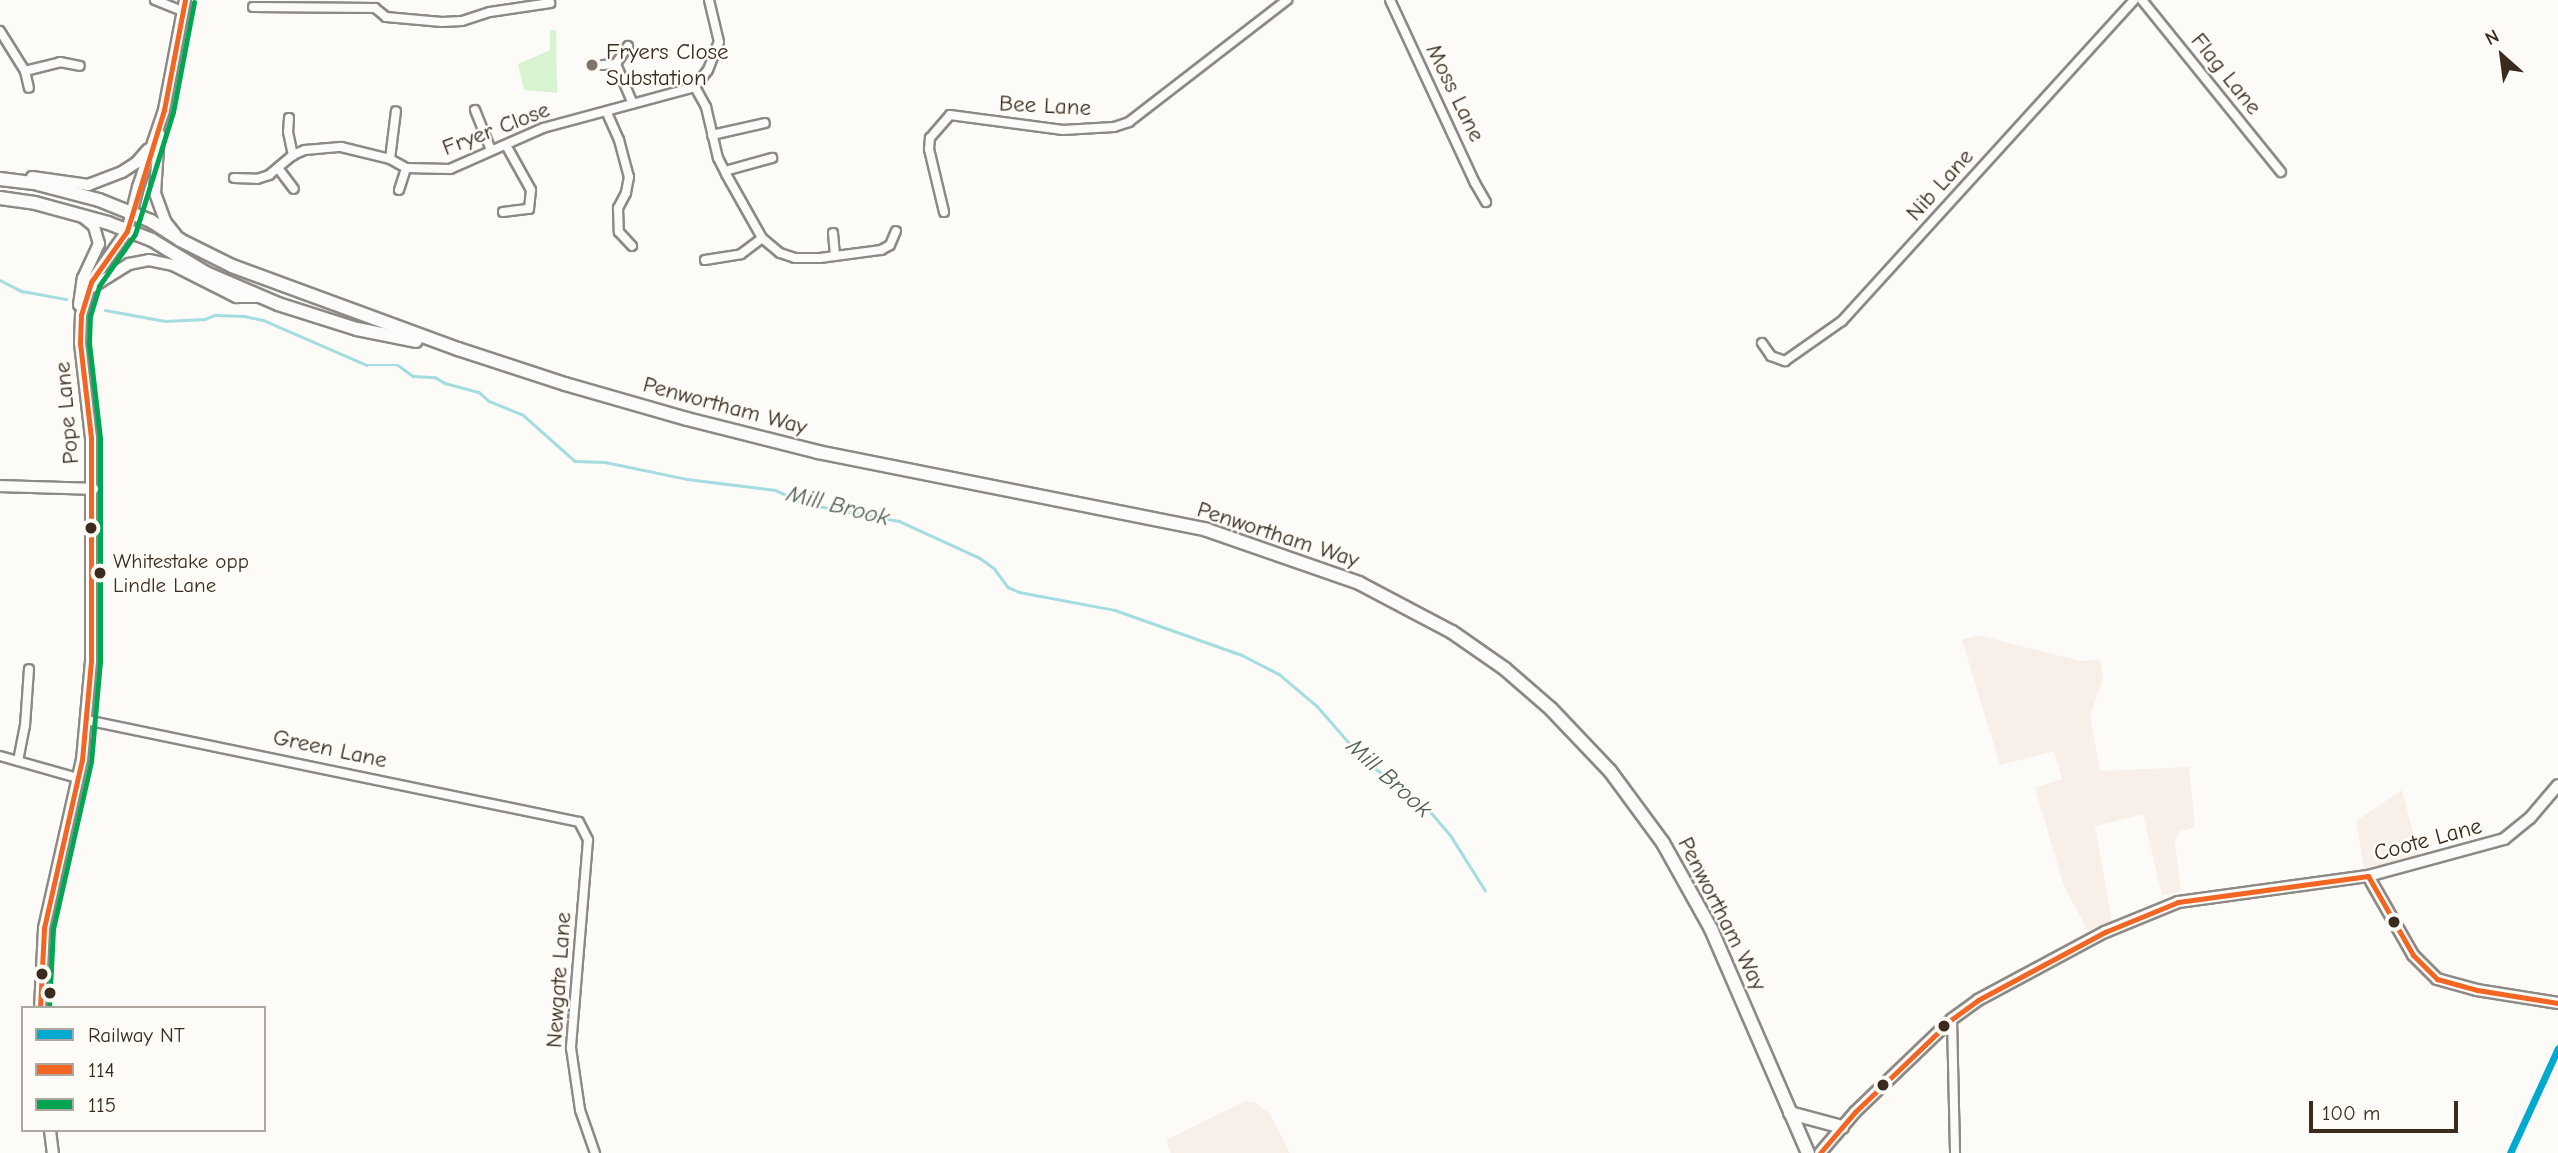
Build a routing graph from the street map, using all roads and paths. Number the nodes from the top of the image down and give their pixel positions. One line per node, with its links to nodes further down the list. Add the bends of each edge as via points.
1 (156, 0): 11 (street)
2 (185, 0): 11 (street, Pope Lane)
3 (709, 0): 18 (street, via 719,43)
4 (1287, 0): 48 (street, Bee Lane, via 1129,122 1063,130 950,115 930,138 929,149)
5 (1390, 0): 44 (street, Moss Lane)
6 (2134, 0): 60 (street, Nib Lane, via 1842,321 1785,361 1771,356)
7 (2142, 0): 37 (street, Flag Lane)
8 (550, 3): 9 (street, via 442,22 386,17)
9 (375, 4): 10 (street)
10 (253, 6)
11 (182, 11): 26 (street, Pope Lane)
12 (0, 31): 17 (street)
13 (628, 46): 14 (street)
14 (616, 64): 15 (street); 20 (street)
15 (603, 65)
16 (80, 66): 17 (street, via 60,62)
17 (25, 71): 19 (street)
18 (695, 87): 20 (street, Fryer Close); 27 (street, via 706,107)
19 (29, 88)
20 (633, 104): 23 (street, Fryer Close)
21 (475, 110): 30 (street)
22 (396, 111): 33 (street)
23 (607, 113): 28 (street, Fryer Close, via 543,128); 54 (street, via 629,177 618,208 619,232)
24 (289, 118): 31 (street)
25 (765, 123): 27 (street)
26 (159, 126): 29 (street, Pope Lane); 53 (street, via 156,197 165,221)
27 (712, 135): 36 (street)
28 (506, 145): 30 (street, Fryer Close); 47 (street, via 531,190 529,209)
29 (151, 146): 38 (street, via 122,172 88,185); 46 (street, Pope Lane)
30 (491, 150): 35 (street, Fryer Close, via 450,169)
31 (293, 155): 33 (street, Fryer Close, via 341,147); 34 (street)
32 (772, 158): 36 (street)
33 (390, 159): 35 (street, Fryer Close)
34 (278, 168): 39 (street, via 257,179); 41 (street)
35 (406, 168): 42 (street)
36 (725, 171): 52 (street)
37 (2281, 172)
38 (0, 173)
39 (234, 178)
40 (0, 179): 46 (highway, Penwortham Way, via 38,184)
41 (294, 189)
42 (399, 190)
43 (0, 198): 45 (highway, Penwortham Way)
44 (1486, 202)
45 (72, 211): 49 (highway, Penwortham Way); 59 (street, via 94,226 99,236 81,285)
46 (133, 212): 49 (street, Pope Lane); 53 (highway, Penwortham Way)
47 (503, 212)
48 (944, 212)
49 (127, 231): 57 (street, Pope Lane); 58 (highway, Penwortham Way)
50 (896, 231): 55 (street, via 891,245 881,250)
51 (833, 233): 55 (street)
52 (762, 239): 55 (street, via 795,258); 56 (street, via 741,254)
53 (180, 240): 61 (highway, Penwortham Way, via 232,266)
54 (632, 246)
55 (835, 254)
56 (705, 260)
57 (88, 290): 58 (street, via 118,270 149,260 173,265 236,298); 59 (street, Pope Lane)
58 (261, 297): 61 (highway, Penwortham Way, via 357,329)
59 (81, 315): 63 (street, Pope Lane)
60 (1762, 343)
61 (458, 349): 75 (highway, Penwortham Way, via 687,419 818,452 1207,530 1359,583 1452,632 1551,709 1610,771 1663,843 1711,929)
62 (0, 486): 63 (street)
63 (93, 489): 65 (street, Pope Lane)
64 (29, 669): 67 (street)
65 (86, 720): 68 (street, Pope Lane); 70 (street, Green Lane)
66 (0, 756): 67 (street)
67 (18, 761): 68 (street)
68 (78, 778): 73 (street, Pope Lane, via 44,928)
69 (2558, 785): 71 (street, Coote Lane, via 2530,818 2504,839)
70 (566, 818): 79 (street, Newgate Lane, via 579,822 588,840 571,1048 580,1110)
71 (2368, 876): 72 (street, via 2413,955 2437,979); 74 (street, Coote Lane, via 2214,895 2158,908 1978,1000)
72 (2558, 1003)
73 (40, 1006)
74 (1952, 1019): 76 (street, Coote Lane); 82 (street)
75 (1790, 1112): 76 (highway); 80 (highway, Penwortham Way)
76 (1842, 1127): 81 (street, Coote Lane)
77 (50, 1132): 78 (street)
78 (53, 1153)
79 (595, 1153)
80 (1808, 1153)
81 (1820, 1153)
82 (1955, 1153)

